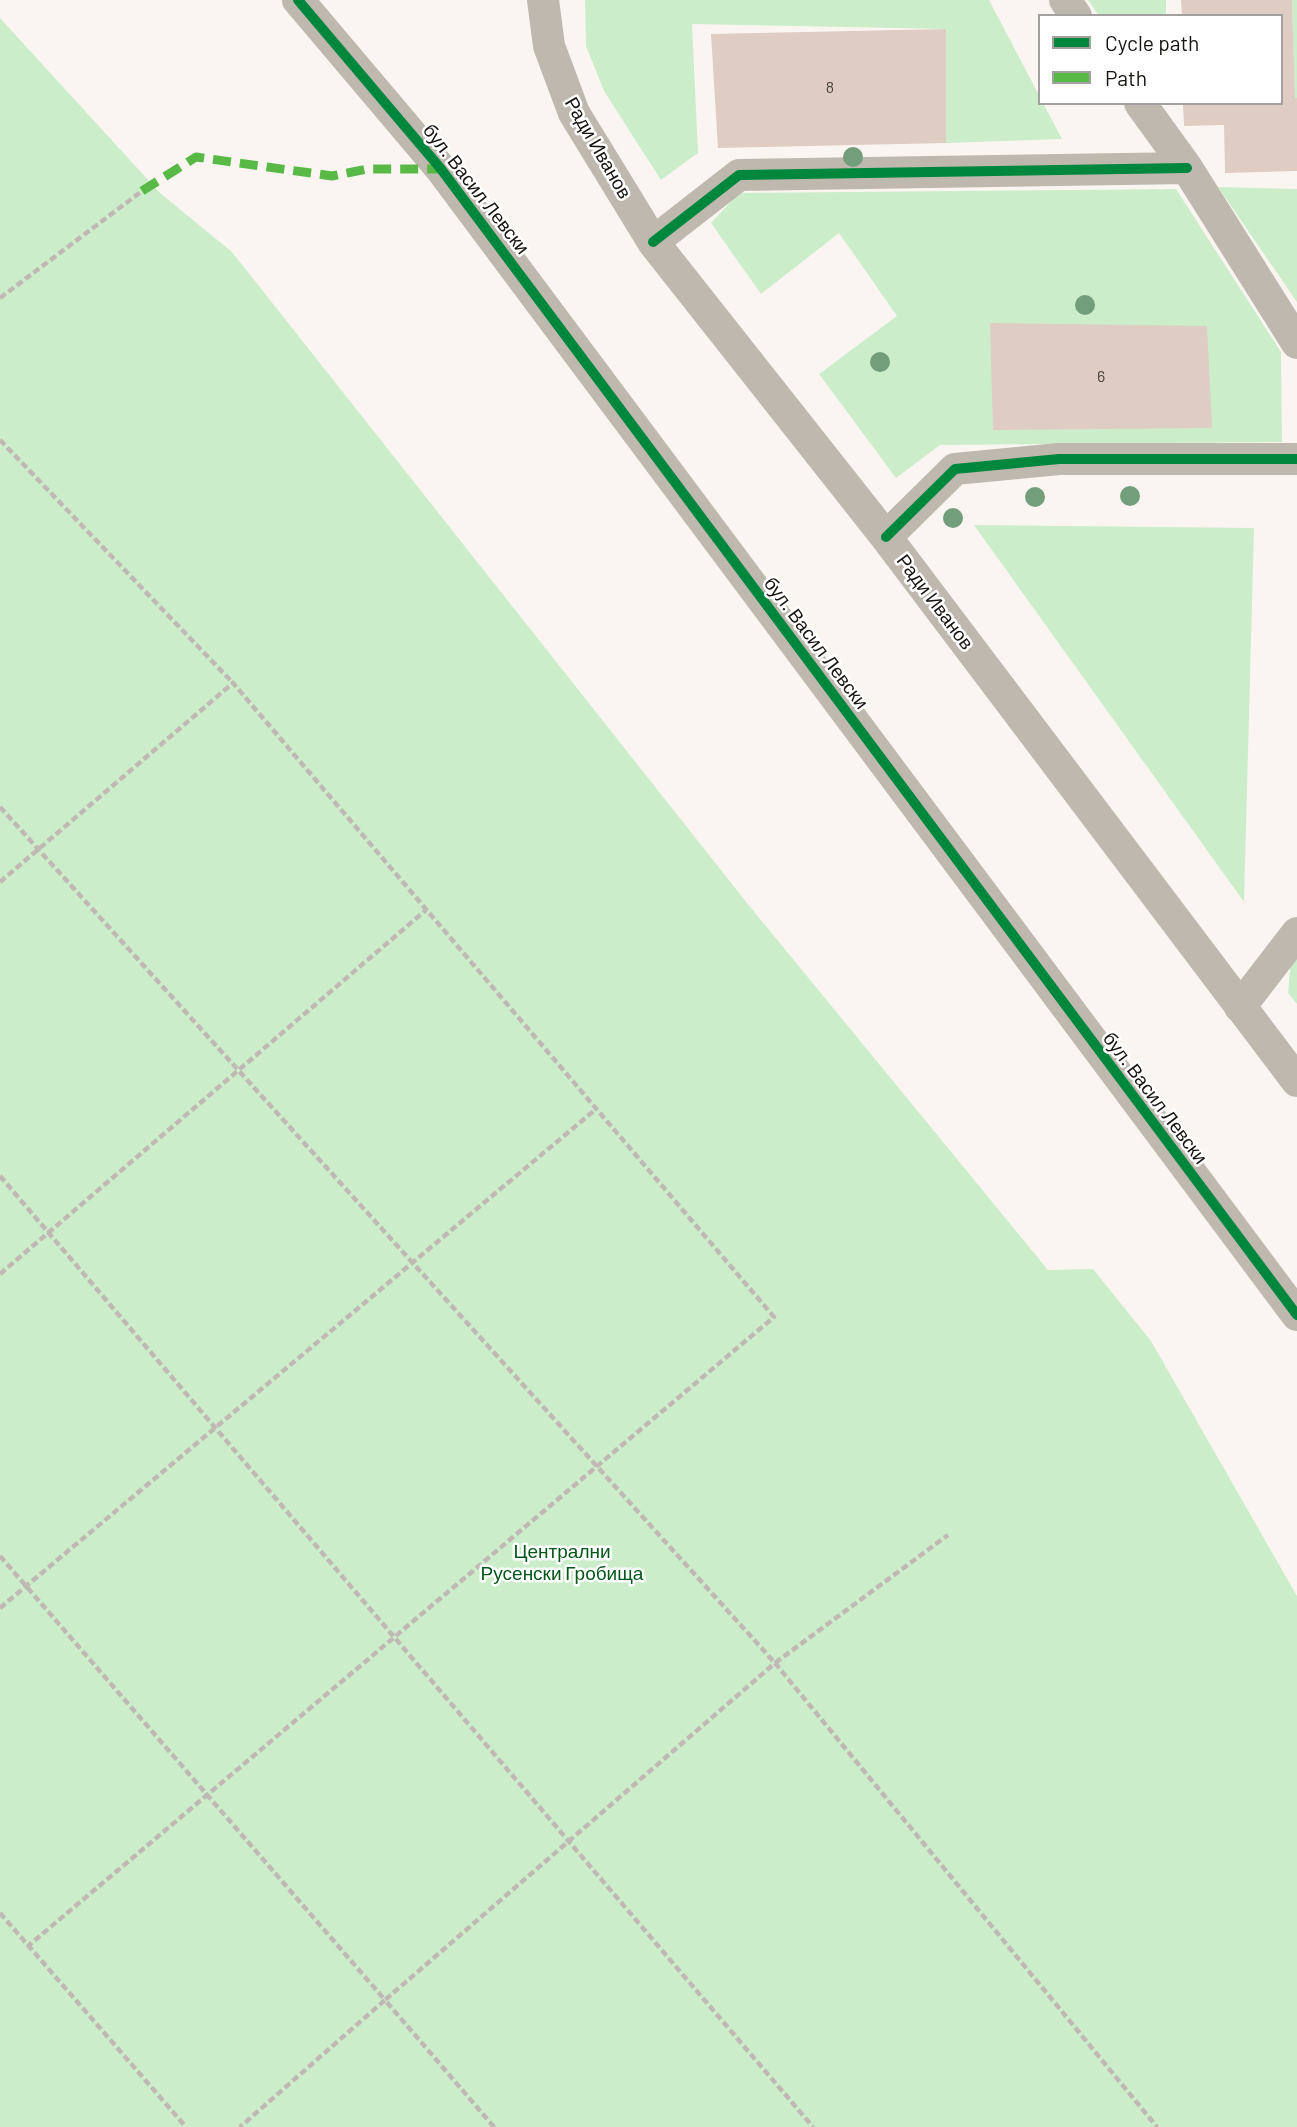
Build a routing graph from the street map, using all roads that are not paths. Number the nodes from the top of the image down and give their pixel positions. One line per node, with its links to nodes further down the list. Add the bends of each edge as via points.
1 (298, 0): 12 (street, бул. Васил Левски, via 449,180)
2 (542, 0): 5 (street, Ради Иванов, via 549,46 574,113)
3 (1141, 105): 4 (street)
4 (1187, 168): 5 (street, via 738,175); 6 (street)
5 (653, 242): 8 (street, Ради Иванов)
6 (1297, 343)
7 (1297, 458): 8 (street, via 1059,459 955,469)
8 (886, 537): 10 (street, Ради Иванов)
9 (1297, 933): 10 (street)
10 (1240, 1007): 11 (street, Ради Иванов)
11 (1297, 1082)
12 (1297, 1315)

